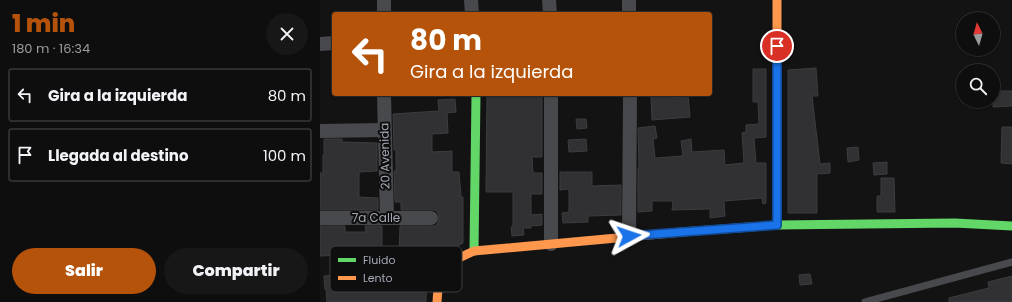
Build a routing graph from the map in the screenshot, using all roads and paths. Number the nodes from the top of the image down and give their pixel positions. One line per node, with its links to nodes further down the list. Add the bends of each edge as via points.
1 (384, 0): 6 (street)
2 (471, 0): 7 (street)
3 (549, 0): 8 (street)
4 (629, 0): 9 (street)
5 (777, 0): 21 (street)
6 (384, 12)
7 (472, 12)
8 (550, 12)
9 (629, 12)
10 (332, 43): 11 (street)
11 (320, 44)
12 (384, 96): 16 (street, 20 Avenida)
13 (476, 96): 25 (street)
14 (550, 96): 24 (street)
15 (630, 96): 23 (street)
16 (384, 130): 17 (street); 19 (street, 20 Avenida)
17 (320, 131)
18 (320, 218): 19 (street, 7a Calle)
19 (387, 218): 20 (street, 7a Calle)
20 (431, 218)
21 (777, 225): 22 (street, via 955,223); 23 (street)
22 (1012, 226)
23 (629, 236): 24 (street)
24 (552, 244): 25 (street)
25 (474, 251): 26 (street)
26 (462, 257)
27 (1012, 262): 28 (lane)
28 (865, 302)

